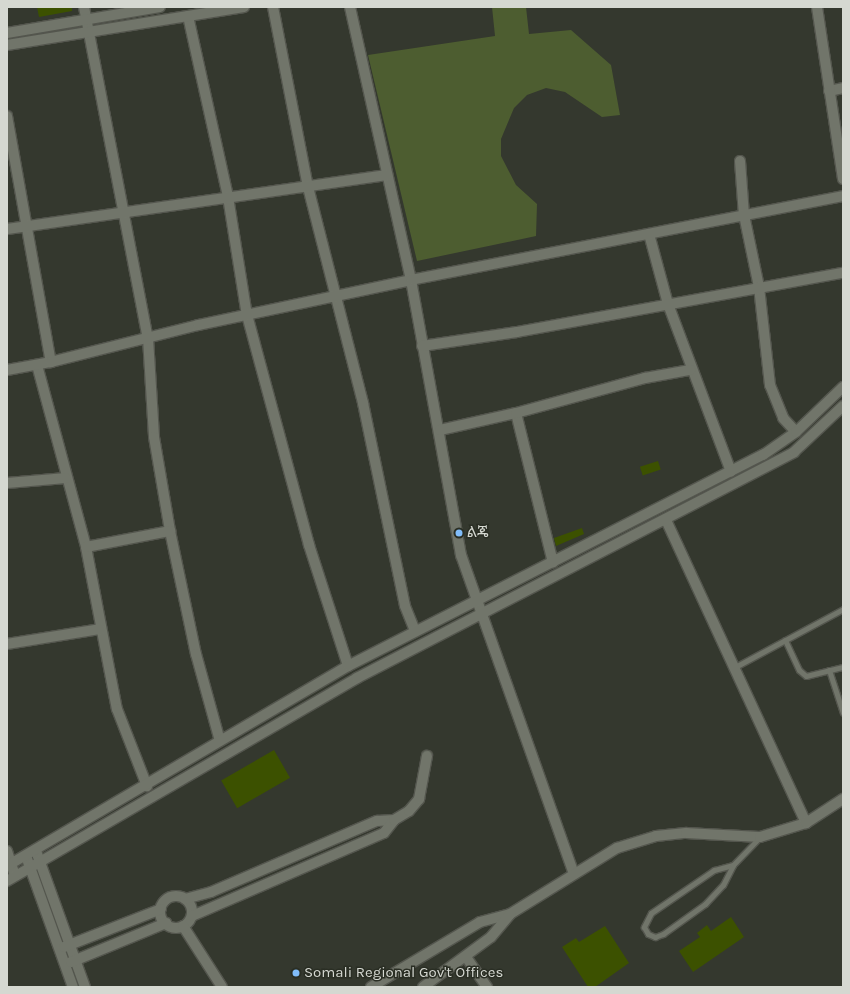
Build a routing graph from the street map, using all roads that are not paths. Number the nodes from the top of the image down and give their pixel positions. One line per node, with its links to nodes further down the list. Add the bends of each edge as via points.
1 (84, 7): 8 (street)
2 (160, 7): 8 (street)
3 (244, 7): 7 (street)
4 (273, 7): 18 (street)
5 (350, 7): 16 (street)
6 (817, 7): 13 (street)
7 (188, 16): 9 (street); 20 (street)
8 (87, 19): 9 (street); 10 (street)
9 (90, 32): 11 (street); 21 (street)
10 (7, 33)
11 (7, 45)
12 (843, 88): 13 (street)
13 (829, 91): 17 (street)
14 (7, 116): 23 (street)
15 (740, 161): 22 (street)
16 (387, 175): 18 (street); 27 (street)
17 (843, 179)
18 (308, 187): 20 (street); 29 (street)
19 (843, 196): 22 (street)
20 (228, 197): 21 (street); 31 (street)
21 (122, 211): 23 (street); 32 (street)
22 (744, 215): 25 (street); 28 (street)
23 (26, 226): 24 (street); 34 (street)
24 (7, 229)
25 (649, 234): 27 (street); 30 (street)
26 (843, 273): 28 (street)
27 (411, 280): 29 (street); 33 (street)
28 (759, 287): 30 (street); 42 (street, via 770,385 783,418)
29 (336, 296): 31 (street); 54 (street, via 364,410 405,606)
30 (668, 304): 33 (street, via 517,332); 37 (street)
31 (248, 315): 32 (street); 57 (street, via 309,545)
32 (148, 338): 34 (street); 47 (street, via 154,437)
33 (422, 346): 41 (street)
34 (51, 362): 35 (street)
35 (37, 365): 36 (street); 44 (street)
36 (7, 370)
37 (690, 370): 40 (street, via 645,378); 43 (street)
38 (843, 387): 42 (street)
39 (843, 406): 46 (street, via 794,452)
40 (516, 413): 41 (street); 49 (street)
41 (440, 430): 50 (street, via 461,555)
42 (796, 432): 43 (street, via 763,455)
43 (731, 472): 49 (street)
44 (66, 478): 45 (street); 48 (street)
45 (7, 483)
46 (666, 520): 52 (street); 58 (street)
47 (170, 531): 48 (street); 62 (street, via 196,654)
48 (86, 548): 53 (street)
49 (553, 562): 50 (street)
50 (475, 601): 52 (street); 54 (street)
51 (843, 609): 55 (lane)
52 (481, 616): 72 (street, via 357,678); 76 (street)
53 (101, 629): 56 (street); 64 (street, via 117,709)
54 (415, 631): 57 (street)
55 (785, 640): 58 (lane); 60 (lane, via 802,674 806,676)
56 (7, 644)
57 (348, 666): 62 (street)
58 (735, 667): 67 (street)
59 (843, 667): 60 (lane)
60 (829, 670): 61 (lane)
61 (843, 713)
62 (220, 741): 64 (street)
63 (427, 756): 66 (street, via 419,799 408,811)
64 (147, 786): 70 (street)
65 (843, 799): 67 (street)
66 (394, 820): 78 (street, via 377,821 211,892); 81 (street, via 384,833)
67 (806, 822): 68 (street)
68 (760, 837): 74 (lane); 76 (street, via 686,832 656,836 617,848)
69 (7, 851): 73 (street)
70 (36, 851): 71 (street); 72 (street)
71 (26, 856): 73 (street); 75 (street)
72 (41, 862): 75 (street); 84 (street)
73 (9, 865): 77 (street)
74 (733, 865): 74 (lane, via 723,885 704,904 663,934 654,937 648,934 644,927 651,913 714,870)
75 (31, 867): 77 (street); 85 (street)
76 (574, 874): 80 (street)
77 (11, 878)
78 (185, 899): 79 (street, via 170,897 164,901); 81 (street, via 192,909)
79 (161, 909): 82 (street); 84 (street)
80 (510, 914): 86 (street, via 491,937); 92 (street, via 480,922)
81 (192, 916): 83 (street)
82 (166, 923): 83 (street, via 176,928); 87 (street)
83 (183, 926): 91 (street)
84 (70, 944): 85 (street); 87 (street)
85 (60, 949): 88 (street)
86 (466, 957): 93 (street); 94 (street)
87 (76, 960): 88 (street); 90 (street)
88 (65, 964): 89 (street)
89 (73, 987)
90 (85, 987)
91 (222, 987)
92 (371, 987)
93 (423, 987)
94 (487, 987)

